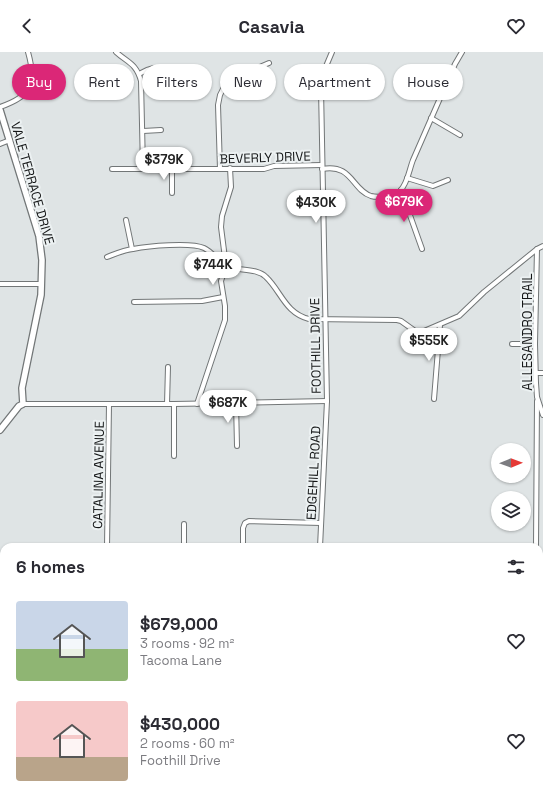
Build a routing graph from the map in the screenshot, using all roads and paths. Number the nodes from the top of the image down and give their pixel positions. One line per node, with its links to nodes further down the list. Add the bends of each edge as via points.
1 (28, 52): 8 (street, via 33,68 28,90 21,98)
2 (116, 52): 7 (street, via 132,63)
3 (332, 52): 15 (street, FOOTHILL DRIVE, via 324,71 321,88)
4 (462, 52): 9 (street)
5 (269, 63): 20 (street, via 234,78 220,95)
6 (142, 72): 7 (street)
7 (139, 74): 11 (street)
8 (0, 109): 13 (main road, VALE TERRACE DRIVE)
9 (431, 118): 12 (street); 21 (street)
10 (161, 130): 11 (street)
11 (143, 131): 16 (street)
12 (460, 135)
13 (10, 140): 14 (street); 33 (main road, VALE TERRACE DRIVE, via 39,236)
14 (0, 144)
15 (322, 167): 17 (street, BEVERLY DRIVE); 23 (street, BEVERLY DRIVE, via 344,171 365,193 372,196 387,196); 36 (street, FOOTHILL DRIVE)
16 (143, 168): 18 (street, BEVERLY DRIVE); 19 (street, BEVERLY DRIVE)
17 (230, 168): 20 (street, BEVERLY DRIVE); 31 (street, via 231,187 220,227)
18 (112, 169)
19 (172, 169): 20 (street, BEVERLY DRIVE); 24 (street)
20 (220, 169)
21 (407, 178): 22 (street, via 433,186); 23 (street)
22 (448, 180)
23 (401, 190): 28 (street)
24 (172, 193)
25 (126, 220): 27 (street)
26 (543, 246): 29 (street)
27 (132, 249): 30 (street); 31 (street, via 198,246 208,250)
28 (422, 249)
29 (537, 249): 37 (street, via 459,316); 39 (street, ALLESANDRO TRAIL)
30 (107, 257)
31 (226, 266): 34 (street, via 221,281); 36 (street, via 259,272 266,276 297,314 309,319)
32 (0, 284): 33 (street)
33 (42, 284): 47 (main road, VALE TERRACE DRIVE, via 22,388)
34 (223, 297): 35 (street, via 209,301); 51 (street, via 223,327)
35 (134, 302)
36 (326, 319): 37 (street, via 397,320 415,331 424,331); 45 (street, FOOTHILL DRIVE)
37 (440, 325): 44 (street)
38 (512, 344): 39 (street)
39 (535, 344): 41 (street, ALLESANDRO TRAIL)
40 (168, 367): 49 (street)
41 (536, 373): 42 (street); 43 (street, ALLESANDRO TRAIL)
42 (543, 373)
43 (537, 396): 52 (street, ALLESANDRO TRAIL); 62 (street)
44 (434, 400)
45 (327, 401): 46 (street, FOOTHILL DRIVE); 56 (street, EDGEHILL ROAD)
46 (236, 403): 51 (street, FOOTHILL DRIVE); 54 (street)
47 (23, 404): 48 (street, FOOTHILL DRIVE); 53 (main road, via 18,406)
48 (109, 404): 49 (street, FOOTHILL DRIVE); 58 (street, CATALINA AVENUE)
49 (167, 404): 50 (street, FOOTHILL DRIVE)
50 (174, 404): 51 (street, FOOTHILL DRIVE); 55 (street)
51 (197, 404)
52 (543, 415)
53 (0, 430)
54 (237, 446)
55 (174, 456)
56 (321, 523): 60 (street, via 245,522); 61 (street, EDGEHILL ROAD)
57 (184, 524): 59 (street)
58 (107, 543)
59 (184, 543)
60 (243, 543)
61 (320, 543)
62 (536, 543)

